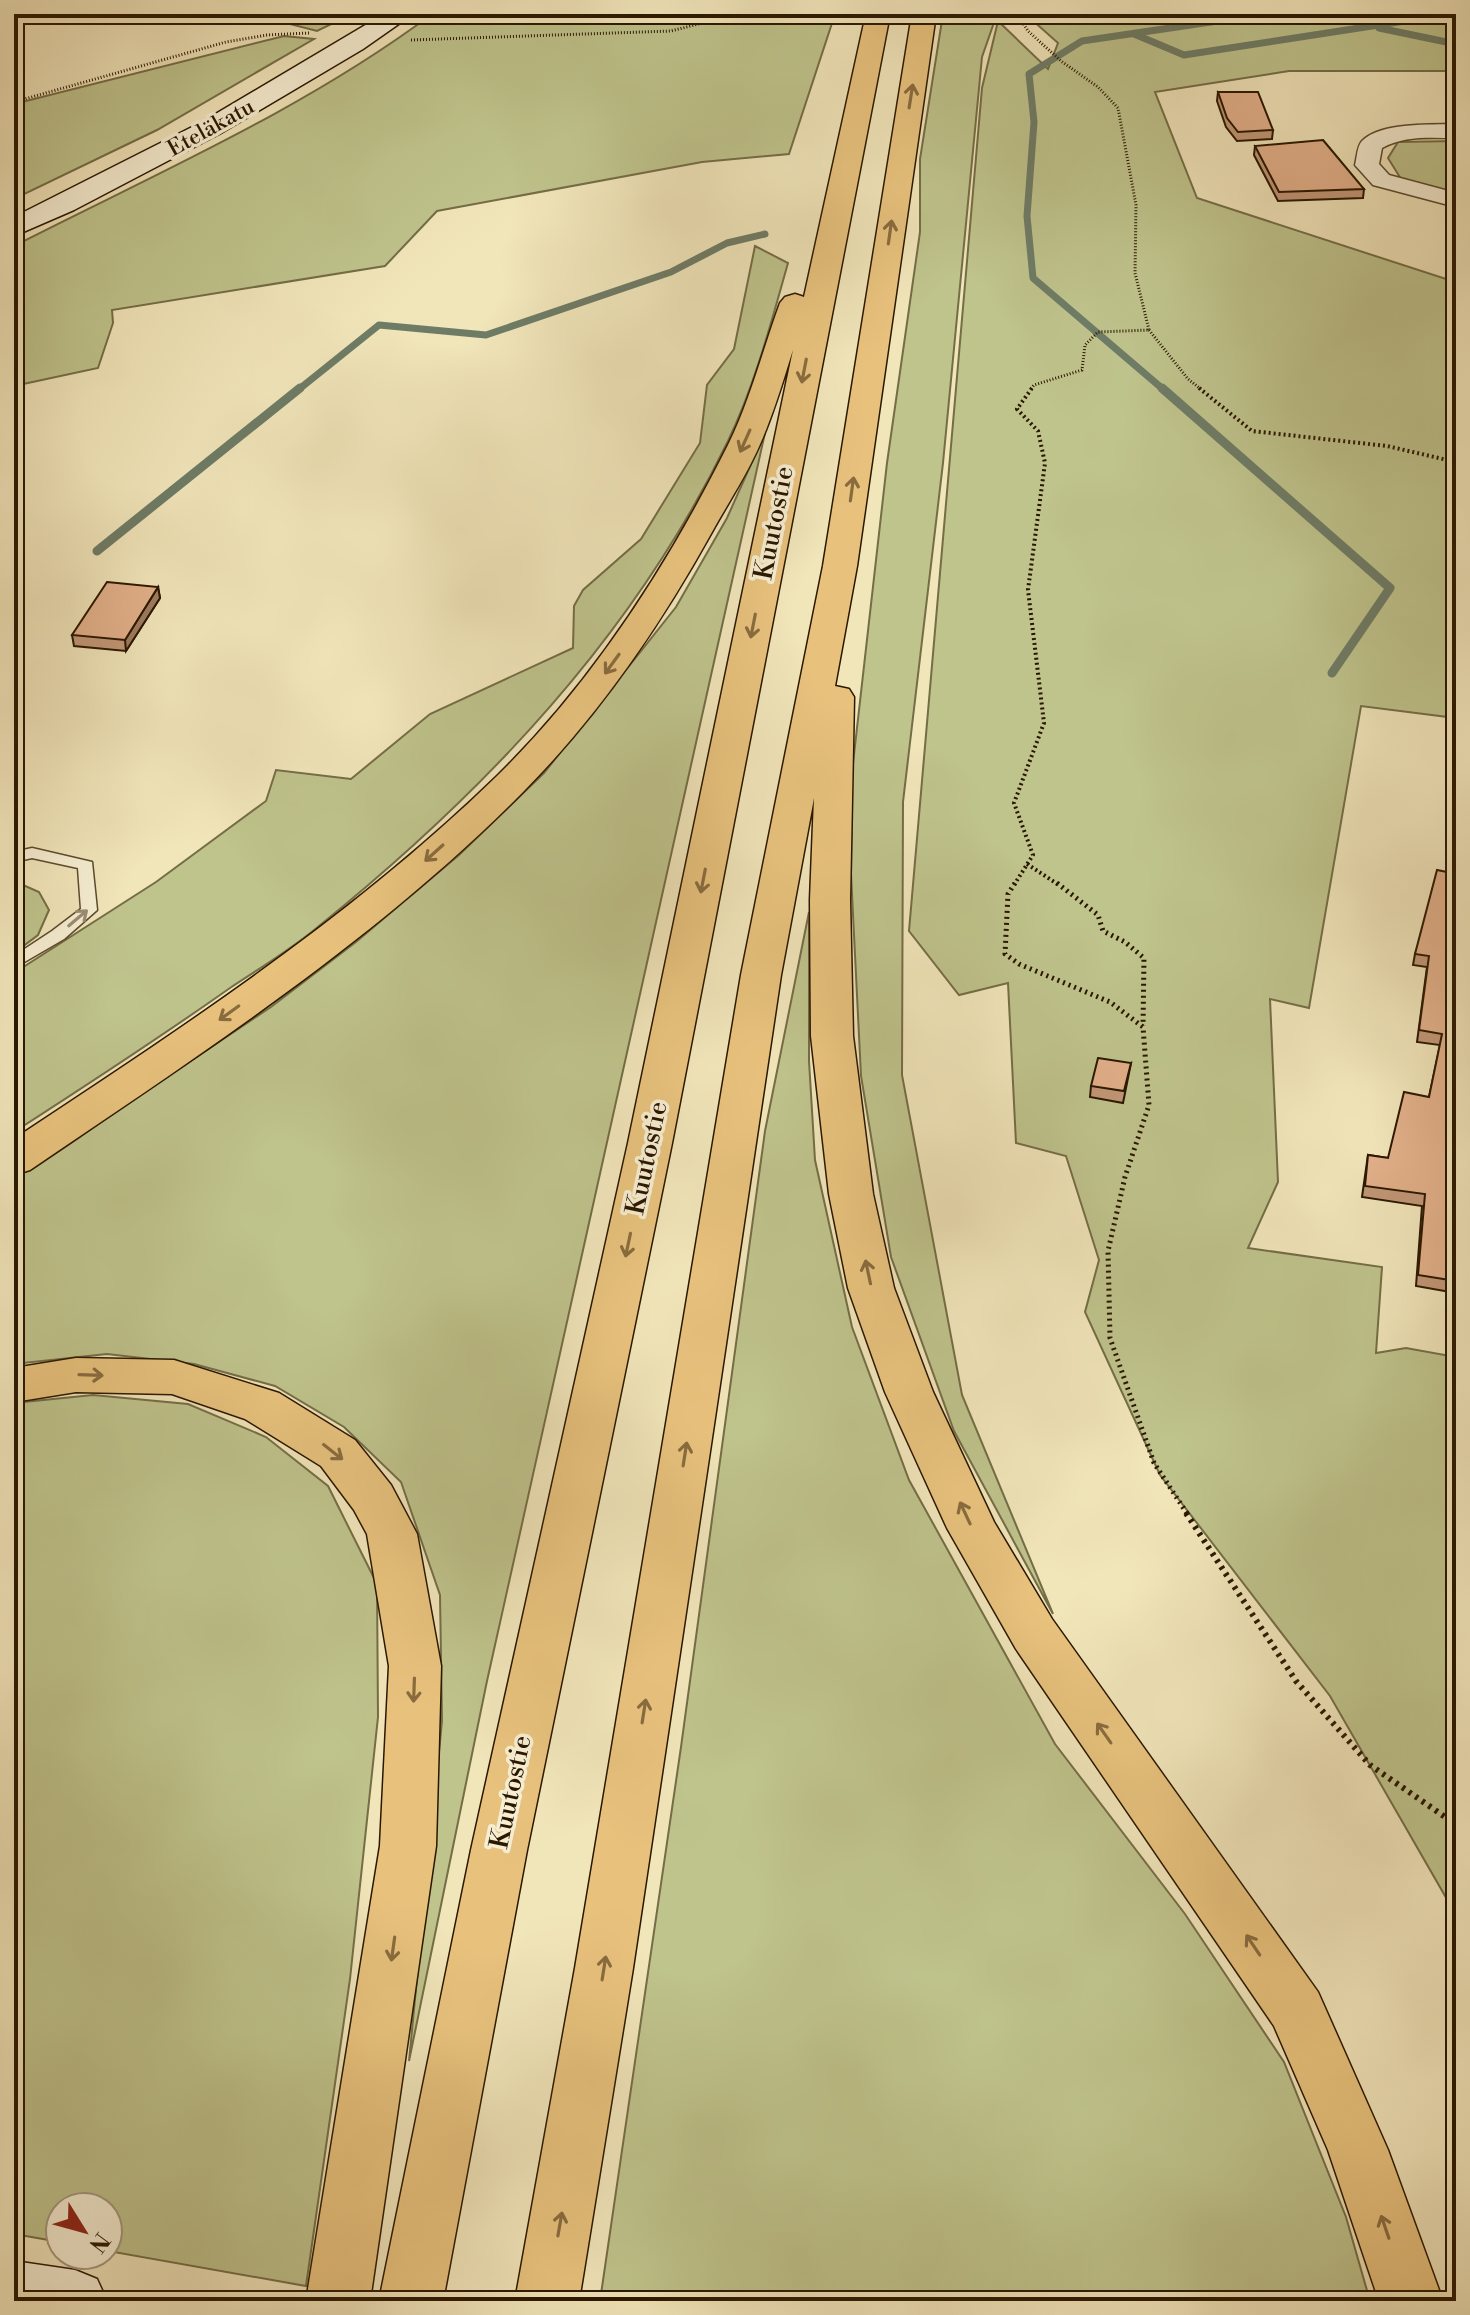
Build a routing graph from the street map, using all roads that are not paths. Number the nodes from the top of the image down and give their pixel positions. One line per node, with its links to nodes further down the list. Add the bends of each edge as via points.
1 (878, 14): 5 (highway, Kuutostie)
2 (924, 14): 8 (highway, one-way to 2)
3 (402, 27): 7 (main road, Eteläkatu)
4 (1456, 131): 6 (street, via 1382,138 1371,145 1367,165 1381,180)
5 (847, 157): 11 (highway, one-way to 11, via 745,443 653,608 588,696 511,783 316,951); 16 (highway, Kuutostie, one-way to 16)
6 (1456, 200)
7 (14, 228)
8 (840, 566): 17 (highway, one-way to 8, via 761,975); 18 (highway, one-way to 8, via 1358,2150 1297,2010 1019,1607 972,1528 871,1288 851,1194 832,1036 830,900)
9 (14, 857): 10 (lane, one-way to 9, via 89,910 86,865 32,853)
10 (14, 963)
11 (14, 1160)
12 (14, 1385): 15 (highway, one-way to 15, via 76,1375 174,1377 262,1406 338,1453 373,1498 392,1534 415,1666 408,1846)
13 (14, 2291): 14 (main road)
14 (75, 2301)
15 (338, 2301)
16 (411, 2301)
17 (547, 2301)
18 (1411, 2301)

